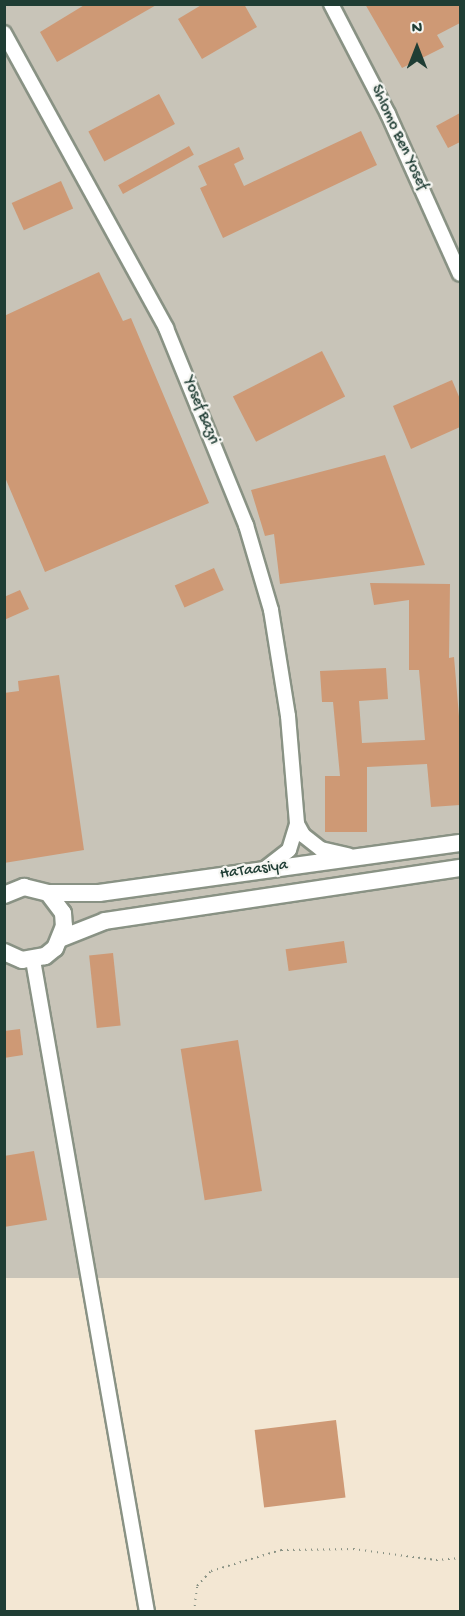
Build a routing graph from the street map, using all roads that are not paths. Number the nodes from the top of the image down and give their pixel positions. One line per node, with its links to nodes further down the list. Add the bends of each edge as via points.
1 (331, 4): 3 (street, Shlomo Ben Yosef, via 388,114)
2 (4, 33): 4 (street, Yosef Bazri, via 166,328 246,525 271,610 288,716)
3 (460, 274)
4 (297, 824): 6 (street, via 303,835 321,849); 8 (street, Yosef Bazri, via 289,850)
5 (460, 843): 6 (street, HaTaasiya)
6 (359, 857): 8 (street, HaTaasiya)
7 (460, 868): 11 (street, HaTaasiya, via 105,921)
8 (265, 869): 9 (street, HaTaasiya, via 99,893)
9 (48, 893): 10 (street, HaTaasiya, via 24,887); 11 (street, via 63,913)
10 (4, 895)
11 (62, 938): 13 (street, HaTaasiya, via 55,948)
12 (4, 952): 13 (street)
13 (33, 960): 14 (street)
14 (147, 1611)

